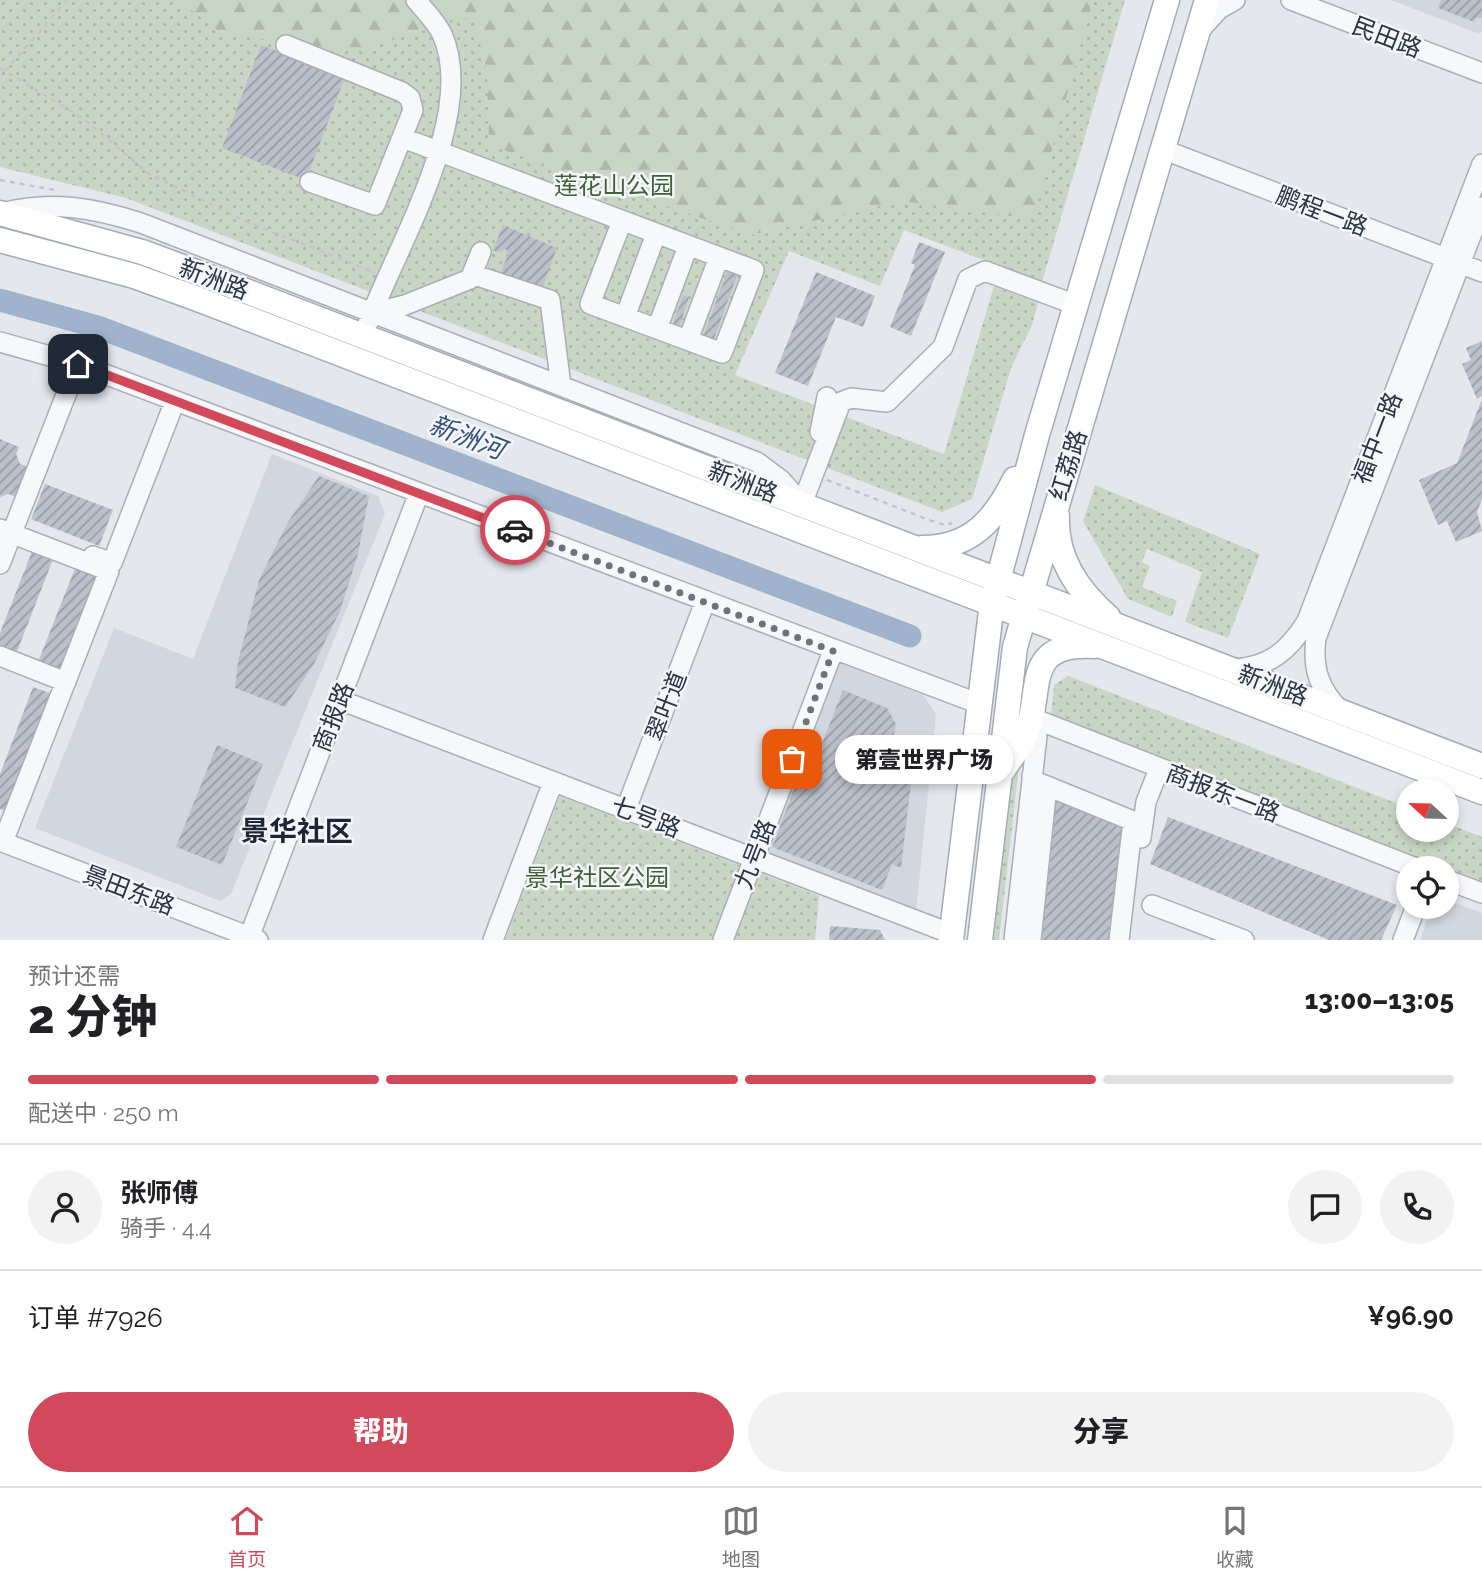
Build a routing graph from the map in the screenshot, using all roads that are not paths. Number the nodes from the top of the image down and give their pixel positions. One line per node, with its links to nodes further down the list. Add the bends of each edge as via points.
1 (416, 0): 13 (street, via 442,35 451,72 450,117)
2 (1167, 0): 27 (main road, 红荔路)
3 (1206, 0): 7 (main road, 红荔路)
4 (1236, 0): 7 (street, via 1219,9)
5 (1291, 0): 10 (street, 民田路)
6 (1327, 0): 9 (street, 民田路)
7 (1196, 34): 12 (main road, 红荔路)
8 (286, 46): 11 (street, via 410,98 413,110)
9 (1482, 60)
10 (1482, 73)
11 (403, 138): 13 (street); 15 (street, via 375,205)
12 (1162, 149): 24 (street, 鹏程一路); 40 (main road, 红荔路)
13 (439, 153): 18 (street); 29 (street)
14 (1482, 164): 24 (street, 福中一路)
15 (310, 182)
16 (1482, 208): 24 (street, 福中一路)
17 (1, 213): 29 (main road, 新洲路, via 142,252)
18 (622, 221): 19 (street); 28 (street, via 590,304)
19 (656, 234): 21 (street); 28 (street)
20 (0, 240): 45 (main road, 新洲路, via 134,276)
21 (688, 246): 23 (street); 30 (street)
22 (481, 252): 26 (street)
23 (719, 257): 31 (street); 31 (street, via 754,270 722,353)
24 (1453, 261): 25 (street, 鹏程一路); 52 (street, 福中一路, via 1307,621 1279,655 1249,668); 56 (street, 福中一路, via 1316,638 1318,678)
25 (1482, 272)
26 (472, 274): 29 (street, via 470,279); 34 (street, via 550,300)
27 (1076, 305): 37 (main road, 红荔路); 38 (street, via 985,271 968,279 943,347 887,402 851,398 841,402)
28 (625, 317): 30 (street)
29 (367, 324): 34 (street); 41 (main road, 新洲路)
30 (657, 329): 31 (street)
31 (688, 340)
32 (0, 342): 33 (street)
33 (78, 364): 36 (street); 42 (street)
34 (561, 386): 41 (street, via 757,462)
35 (827, 397): 38 (street)
36 (176, 401): 39 (street); 42 (street, via 112,563)
37 (1037, 435): 43 (main road, via 991,522 960,542); 45 (main road, 红荔路)
38 (813, 474): 41 (street)
39 (419, 494): 46 (street); 54 (street, 商报路)
40 (1057, 501): 47 (main road, 红荔路); 48 (main road, via 1059,542 1070,573 1093,604)
41 (802, 504): 43 (main road, 新洲路)
42 (7, 527): 44 (street); 53 (street, via 109,571)
43 (915, 548): 45 (main road, 新洲路)
44 (0, 564)
45 (994, 591): 47 (main road, 新洲路); 55 (main road, 红荔路)
46 (705, 602): 50 (street); 64 (street, 翠叶道)
47 (1026, 603): 48 (main road, 新洲路); 49 (main road, 新洲路); 60 (main road, 红荔路, via 1011,666)
48 (1126, 629): 52 (main road, 新洲路)
49 (1110, 648): 57 (main road, via 1078,646 1051,656 1035,680); 63 (main road, 新洲路)
50 (833, 651): 55 (street); 68 (street, 九号路)
51 (0, 656): 53 (street)
52 (1229, 668): 56 (main road, 新洲路)
53 (66, 681): 66 (street)
54 (340, 700): 62 (street, 七号路); 75 (street, 商报路)
55 (977, 703): 74 (main road, 红荔路)
56 (1342, 712): 58 (main road, 新洲路)
57 (1031, 729): 59 (street, 商报东一路); 60 (main road); 61 (street)
58 (1482, 766)
59 (1157, 768): 65 (street); 67 (street, via 1146,802); 69 (street, 商报东一路)
60 (998, 777): 78 (main road, 红荔路)
61 (1040, 781): 65 (street); 79 (street); 80 (street)
62 (553, 782): 64 (street, 七号路); 76 (street)
63 (1482, 792)
64 (626, 809): 68 (street, 七号路)
65 (1133, 821): 81 (street)
66 (2, 841): 75 (street, 景田东路)
67 (1140, 846)
68 (754, 858): 74 (street, 七号路); 77 (street, 九号路)
69 (1396, 860)
70 (1459, 884): 71 (street)
71 (1482, 893)
72 (1152, 905): 82 (street)
73 (1411, 919): 83 (street)
74 (951, 937)
75 (252, 939)
76 (493, 940)
77 (723, 940)
78 (980, 940)
79 (1014, 940)
80 (1031, 940)
81 (1119, 940)
82 (1244, 940)
83 (1403, 940)

